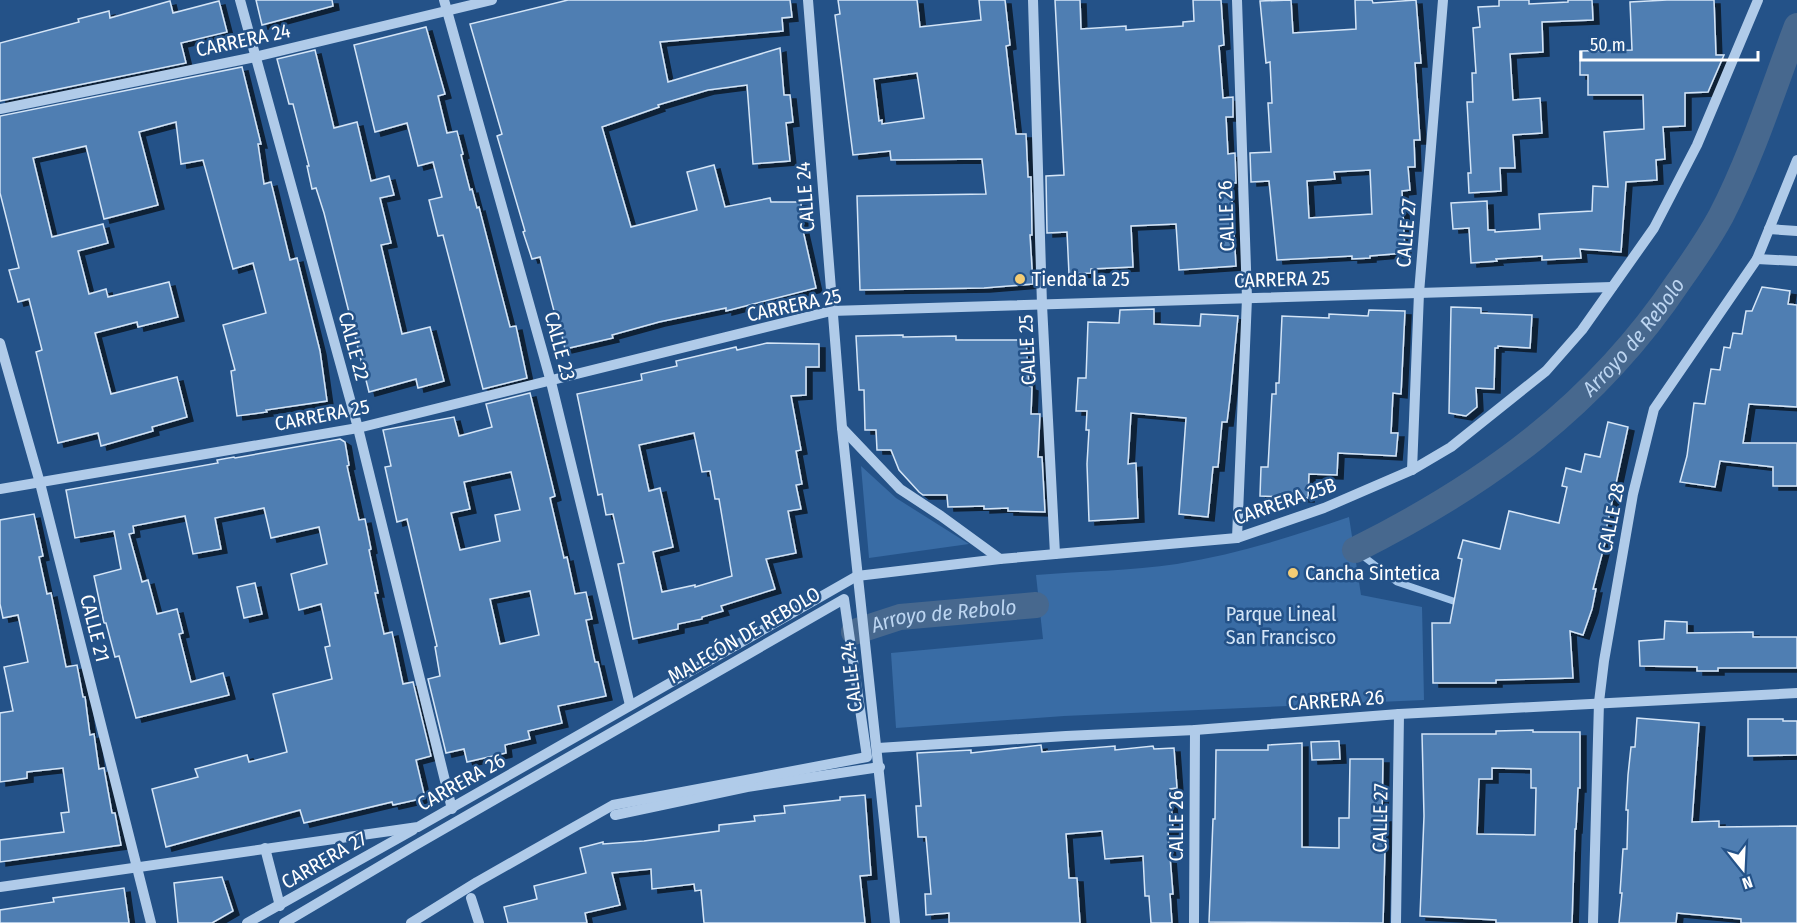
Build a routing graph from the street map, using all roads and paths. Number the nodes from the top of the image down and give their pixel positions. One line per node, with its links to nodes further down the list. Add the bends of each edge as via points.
1 (240, 0): 9 (street, CALLE 22)
2 (492, 0): 8 (street, CARRERA 24)
3 (808, 0): 20 (street, CALLE 24)
4 (1033, 0): 19 (street, CALLE 25)
5 (1237, 0): 18 (street, CALLE 26)
6 (1443, 0): 17 (street, CALLE 27)
7 (1758, 0): 16 (street, via 1697,145 1654,228)
8 (446, 5): 9 (street, CARRERA 24); 22 (street, CALLE 23)
9 (255, 57): 10 (street, CARRERA 24); 23 (street, CALLE 22)
10 (0, 109)
11 (1797, 160): 12 (street, CALLE 28)
12 (1769, 229): 13 (street); 14 (street, CALLE 28)
13 (1797, 231)
14 (1757, 259): 15 (street); 33 (street, CALLE 28, via 1654,409 1633,494)
15 (1797, 261)
16 (1612, 287): 17 (street, CARRERA 25); 25 (street, CARRERA 25B, via 1546,371 1451,447)
17 (1419, 293): 18 (street, CARRERA 25); 25 (street, CALLE 27)
18 (1247, 298): 19 (street, CARRERA 25); 28 (street, CALLE 26)
19 (1042, 304): 20 (street, CARRERA 25); 29 (street, CALLE 25)
20 (831, 311): 22 (street, CARRERA 25); 24 (street, CALLE 24)
21 (0, 344): 26 (street, CALLE 21)
22 (551, 382): 23 (street, CARRERA 25); 34 (street, CALLE 23)
23 (358, 428): 26 (street, CARRERA 25); 39 (street, CALLE 22)
24 (842, 428): 30 (street, via 900,489); 31 (street, CALLE 24)
25 (1412, 470): 28 (street, CARRERA 25B, via 1324,508)
26 (40, 483): 27 (street, CARRERA 25); 43 (street, CALLE 21)
27 (0, 489)
28 (1237, 538): 29 (street, CARRERA 25B)
29 (1055, 554): 30 (street, CARRERA 25B)
30 (1000, 559): 31 (street, CARRERA 25B)
31 (857, 576): 34 (street, CARRERA 26); 37 (street, CALLE 24)
32 (1797, 693): 33 (street, CARRERA 26)
33 (1599, 702): 35 (street, CARRERA 26); 55 (street, CALLE 28)
34 (630, 705): 39 (street, CARRERA 26)
35 (1400, 714): 36 (street, CARRERA 26); 54 (street, CALLE 27)
36 (1195, 730): 37 (street, CARRERA 26); 53 (street, CALLE 26)
37 (878, 748): 38 (street, CALLE 24)
38 (880, 766): 40 (street); 52 (street, CALLE 24)
39 (452, 809): 41 (street, CARRERA 26)
40 (615, 815)
41 (418, 826): 42 (street, CARRERA 26); 46 (street, CARRERA 27)
42 (265, 848): 43 (street, CARRERA 26); 46 (street)
43 (136, 868): 44 (street, CARRERA 26); 47 (street, CALLE 21)
44 (0, 888)
45 (471, 898): 51 (street)
46 (280, 906): 48 (street, CARRERA 27)
47 (151, 923)
48 (247, 923)
49 (284, 923): 50 (street, MALECÓN DE REBOLO, via 844,599 867,757 613,805)
50 (411, 923)
51 (479, 923)
52 (895, 923)
53 (1194, 923)
54 (1396, 923)
55 (1593, 923)

